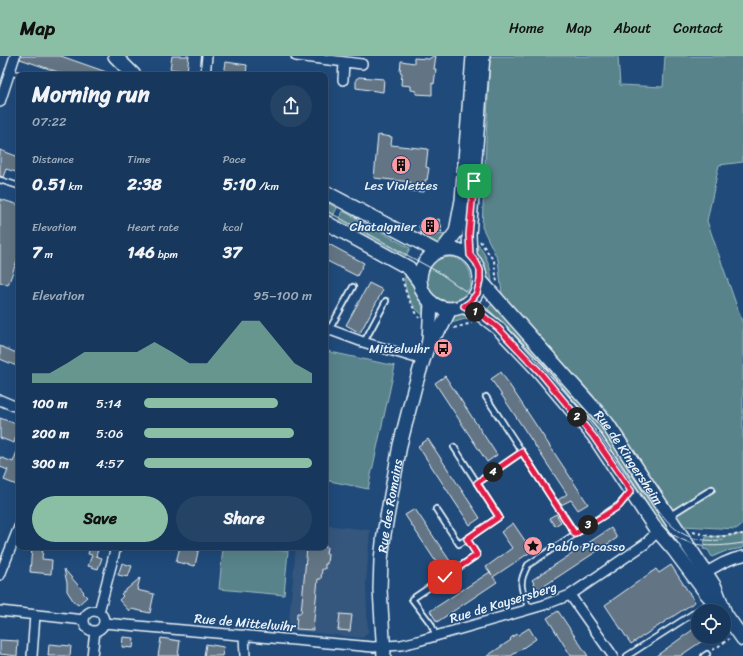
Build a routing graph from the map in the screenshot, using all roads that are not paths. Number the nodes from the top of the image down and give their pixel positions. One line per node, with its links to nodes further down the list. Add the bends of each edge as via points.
1 (15, 56): 9 (street)
2 (115, 56): 10 (main road)
3 (207, 56): 11 (street)
4 (296, 56): 7 (street)
5 (473, 56): 19 (main road, via 462,200 456,232)
6 (483, 56): 20 (main road, via 469,235)
7 (344, 62): 8 (street); 13 (street)
8 (362, 64)
9 (10, 72): 12 (lane); 14 (street)
10 (131, 72)
11 (205, 72)
12 (16, 74)
13 (343, 80)
14 (0, 102)
15 (0, 180): 16 (lane)
16 (16, 185)
17 (328, 194): 19 (main road)
18 (328, 224): 22 (main road, via 409,268)
19 (440, 250): 20 (main road, via 454,248); 22 (main road, via 426,259 421,268)
20 (470, 255): 21 (main road, via 480,270)
21 (480, 280): 26 (main road, via 477,293); 42 (main road, Rue de Kingersheim, via 607,423)
22 (420, 283): 25 (main road, via 425,297)
23 (353, 287): 28 (lane)
24 (386, 301): 31 (lane)
25 (430, 302): 27 (main road); 30 (main road, Rue des Romains)
26 (464, 306): 27 (main road); 40 (main road, Rue de Kingersheim, via 482,315 498,328 538,370 593,436)
27 (450, 309): 30 (main road, Rue des Romains, via 442,326)
28 (328, 327)
29 (328, 329): 31 (street)
30 (429, 341): 32 (main road, Rue des Romains)
31 (364, 342): 32 (street)
32 (423, 360): 66 (main road, Rue des Romains, via 400,446 384,534 380,588)
33 (486, 397): 37 (lane)
34 (0, 400): 35 (street)
35 (16, 407)
36 (454, 447): 38 (lane)
37 (522, 452): 38 (lane); 44 (lane)
38 (477, 483): 46 (lane, via 499,517)
39 (712, 489): 42 (lane)
40 (631, 491): 43 (main road, Rue de Kingersheim); 44 (lane, via 619,506)
41 (436, 509): 46 (lane, via 459,544)
42 (669, 516): 50 (main road, Rue de Kingersheim)
43 (655, 528): 50 (main road, Rue de Kingersheim); 51 (street, Rue de Kaysersberg, via 653,536 645,544)
44 (575, 534): 55 (lane, via 528,565 522,576 521,587)
45 (16, 535): 49 (street)
46 (467, 539): 64 (lane, via 477,555 412,599 431,624)
47 (115, 550): 57 (street)
48 (743, 556): 50 (street, via 731,558)
49 (0, 575)
50 (701, 576): 52 (main road, Rue de Kingersheim); 54 (main road, Rue de Kingersheim, via 715,587)
51 (570, 595): 55 (street, Rue de Kaysersberg); 70 (street)
52 (713, 601): 53 (main road, Rue de Kingersheim); 71 (lane)
53 (716, 604)
54 (721, 604)
55 (529, 609): 64 (street, Rue de Kaysersberg)
56 (0, 611): 58 (street)
57 (99, 612): 59 (street, via 89,612); 60 (street)
58 (35, 615): 59 (street); 67 (street)
59 (84, 620): 62 (street, via 87,628)
60 (104, 622): 62 (street, via 101,628); 63 (street, Rue de Mittelwihr)
61 (731, 622): 65 (main road, Rue de Kingersheim)
62 (95, 631): 68 (street)
63 (244, 635): 66 (street, Rue de Mittelwihr); 69 (street)
64 (436, 636): 66 (street, Rue de Kaysersberg)
65 (741, 636)
66 (384, 652)
67 (32, 656)
68 (92, 656)
69 (245, 656)
70 (613, 656)
71 (627, 656)

